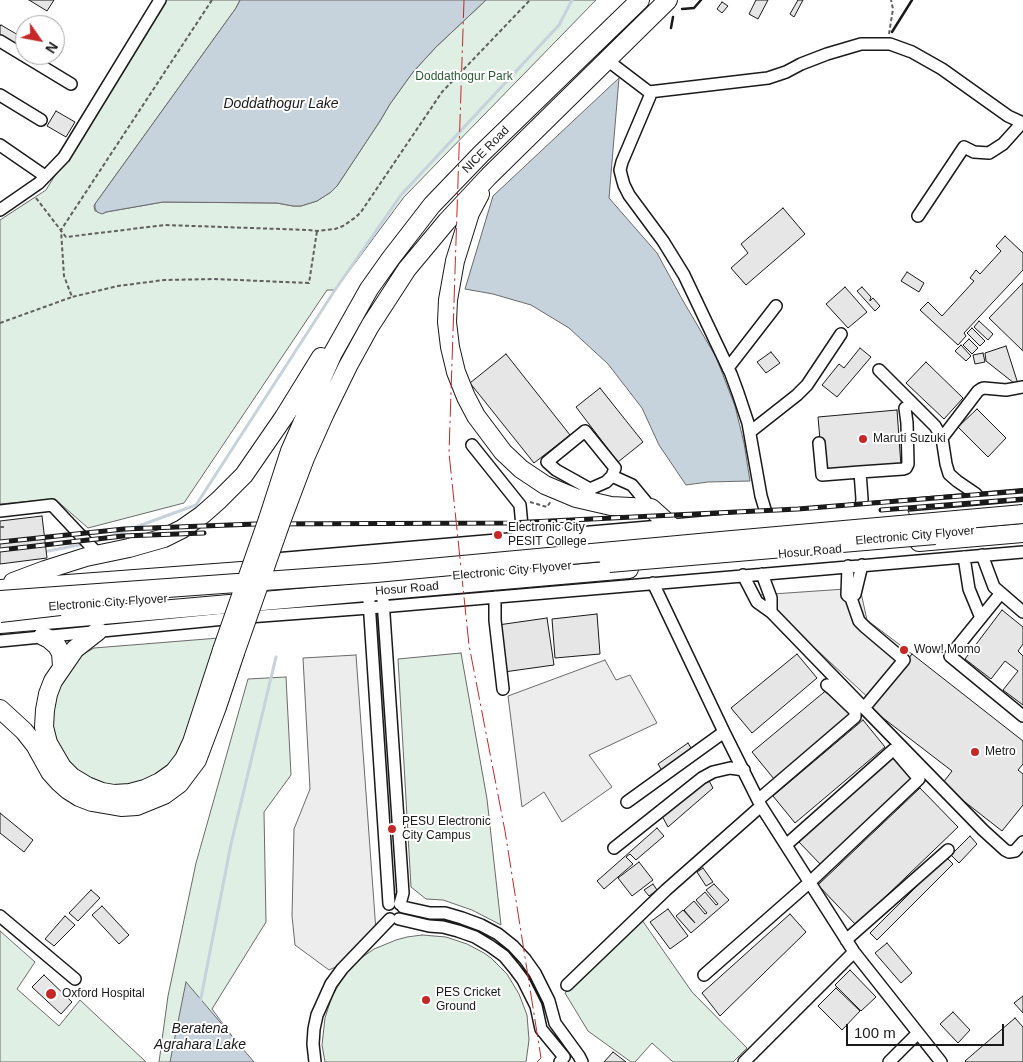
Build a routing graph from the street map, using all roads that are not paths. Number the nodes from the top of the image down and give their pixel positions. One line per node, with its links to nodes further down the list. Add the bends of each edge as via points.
1 (160, 0): 12 (street, via 64,157)
2 (640, 0): 17 (highway, NICE Road, via 432,204)
3 (668, 0): 5 (highway, NICE Road)
4 (0, 41): 6 (street)
5 (607, 60): 7 (street); 13 (highway, NICE Road)
6 (72, 84)
7 (649, 92): 10 (street, via 768,78 861,44 890,44 942,69); 19 (street, via 622,162 622,178 629,195 684,275)
8 (0, 95): 9 (street)
9 (41, 120)
10 (1023, 123): 15 (street, via 1003,144 989,153 974,152 964,147)
11 (0, 145): 12 (street)
12 (45, 176): 14 (street)
13 (489, 176): 32 (highway, via 461,239 448,300 450,348 466,397 503,452 545,485 576,498 611,506); 37 (highway, NICE Road, via 407,269 374,320 348,366)
14 (0, 210)
15 (918, 216)
16 (776, 306): 19 (street)
17 (353, 316): 37 (highway, via 290,451); 43 (highway, via 333,337 244,475 219,500 182,529 164,538)
18 (841, 334): 23 (street, via 807,385)
19 (728, 368): 23 (street)
20 (879, 370): 24 (street, via 935,426)
21 (1023, 387): 24 (street, via 981,389)
22 (905, 408): 27 (street, via 908,423 906,468)
23 (750, 432): 36 (street)
24 (942, 438): 30 (street, via 950,474)
25 (819, 443): 27 (street, via 822,474)
26 (472, 446): 41 (street, via 520,505)
27 (860, 472): 33 (street)
28 (612, 476): 28 (street, via 615,468 585,431 547,462 590,489); 32 (street, via 632,485)
29 (1023, 495): 30 (street)
30 (977, 498): 33 (street)
31 (1023, 506): 39 (highway)
32 (651, 508): 39 (highway)
33 (861, 508): 36 (street)
34 (0, 512): 43 (street, via 52,505)
35 (1023, 514): 56 (highway, Electronic City Flyover, bridge, via 376,573)
36 (767, 516): 39 (street)
37 (275, 519): 65 (highway, bridge)
38 (1023, 526): 57 (highway, Electronic City Flyover, bridge, via 680,558)
39 (676, 530): 41 (street); 51 (highway, via 456,555)
40 (1023, 533): 55 (highway, Hosur Road)
41 (523, 537): 51 (street)
42 (1023, 552): 44 (street, Hosur Road)
43 (99, 555): 51 (highway)
44 (982, 555): 45 (street, Hosur Road); 52 (street, via 994,587)
45 (964, 557): 46 (street, Hosur Road); 60 (street, via 969,589)
46 (862, 565): 47 (street, Hosur Road); 54 (street, via 855,594)
47 (848, 566): 48 (street, Hosur Road); 54 (street, via 847,595)
48 (762, 574): 49 (street, Hosur Road); 58 (street, via 771,598)
49 (743, 576): 50 (street, Hosur Road); 58 (street, via 757,602)
50 (653, 583): 53 (street, Hosur Road); 72 (street)
51 (4, 585)
52 (1001, 593): 59 (street); 60 (street)
53 (494, 597): 55 (street, Hosur Road); 68 (street)
54 (851, 598): 70 (street, via 861,624 904,660)
55 (376, 599): 61 (highway, Hosur Road); 62 (street, Hosur Road, via 235,618); 81 (street, via 403,893)
56 (0, 600)
57 (0, 612)
58 (771, 612): 70 (street)
59 (1023, 612)
60 (981, 618): 71 (street, via 950,656)
61 (0, 624)
62 (98, 631): 63 (street, Hosur Road); 66 (highway, via 75,648)
63 (43, 636): 64 (street, Hosur Road); 66 (highway, via 57,646)
64 (0, 641)
65 (229, 651): 66 (highway, via 184,759 160,782 130,793 114,794 87,786 67,772 55,757 44,727 45,710 51,687); 69 (highway, via 217,708 196,760 179,784 164,795 137,806 92,802 68,790 50,772 24,731)
66 (62, 666)
67 (827, 686): 75 (street, via 855,711 854,717)
68 (503, 689)
69 (0, 708)
70 (864, 708): 76 (street, via 1005,850 1015,851)
71 (1023, 716)
72 (724, 732): 73 (street); 74 (street)
73 (744, 770): 75 (street); 78 (street, via 730,768 702,778)
74 (627, 802)
75 (760, 803): 77 (street); 88 (street)
76 (1023, 842)
77 (786, 845): 80 (street); 80 (street, via 893,750 919,779)
78 (614, 848)
79 (948, 850): 84 (street)
80 (813, 879): 84 (street); 86 (street)
81 (397, 905): 83 (street, via 403,914); 83 (street, via 386,909 386,915); 89 (street, via 445,913 498,934 525,959)
82 (0, 916): 87 (street)
83 (394, 919): 90 (street, via 458,931 490,946 514,968); 94 (street, via 342,969 331,984 314,1029)
84 (846, 940): 85 (street)
85 (854, 952): 91 (street); 95 (street)
86 (704, 976)
87 (75, 979)
88 (567, 985)
89 (549, 1001): 90 (street); 92 (street, via 555,1023)
90 (536, 1006): 93 (street, via 542,1029)
91 (918, 1033): 96 (street); 97 (street)
92 (580, 1058): 93 (street)
93 (562, 1060)
94 (315, 1062)
95 (744, 1062)
96 (889, 1062)
97 (941, 1062)

